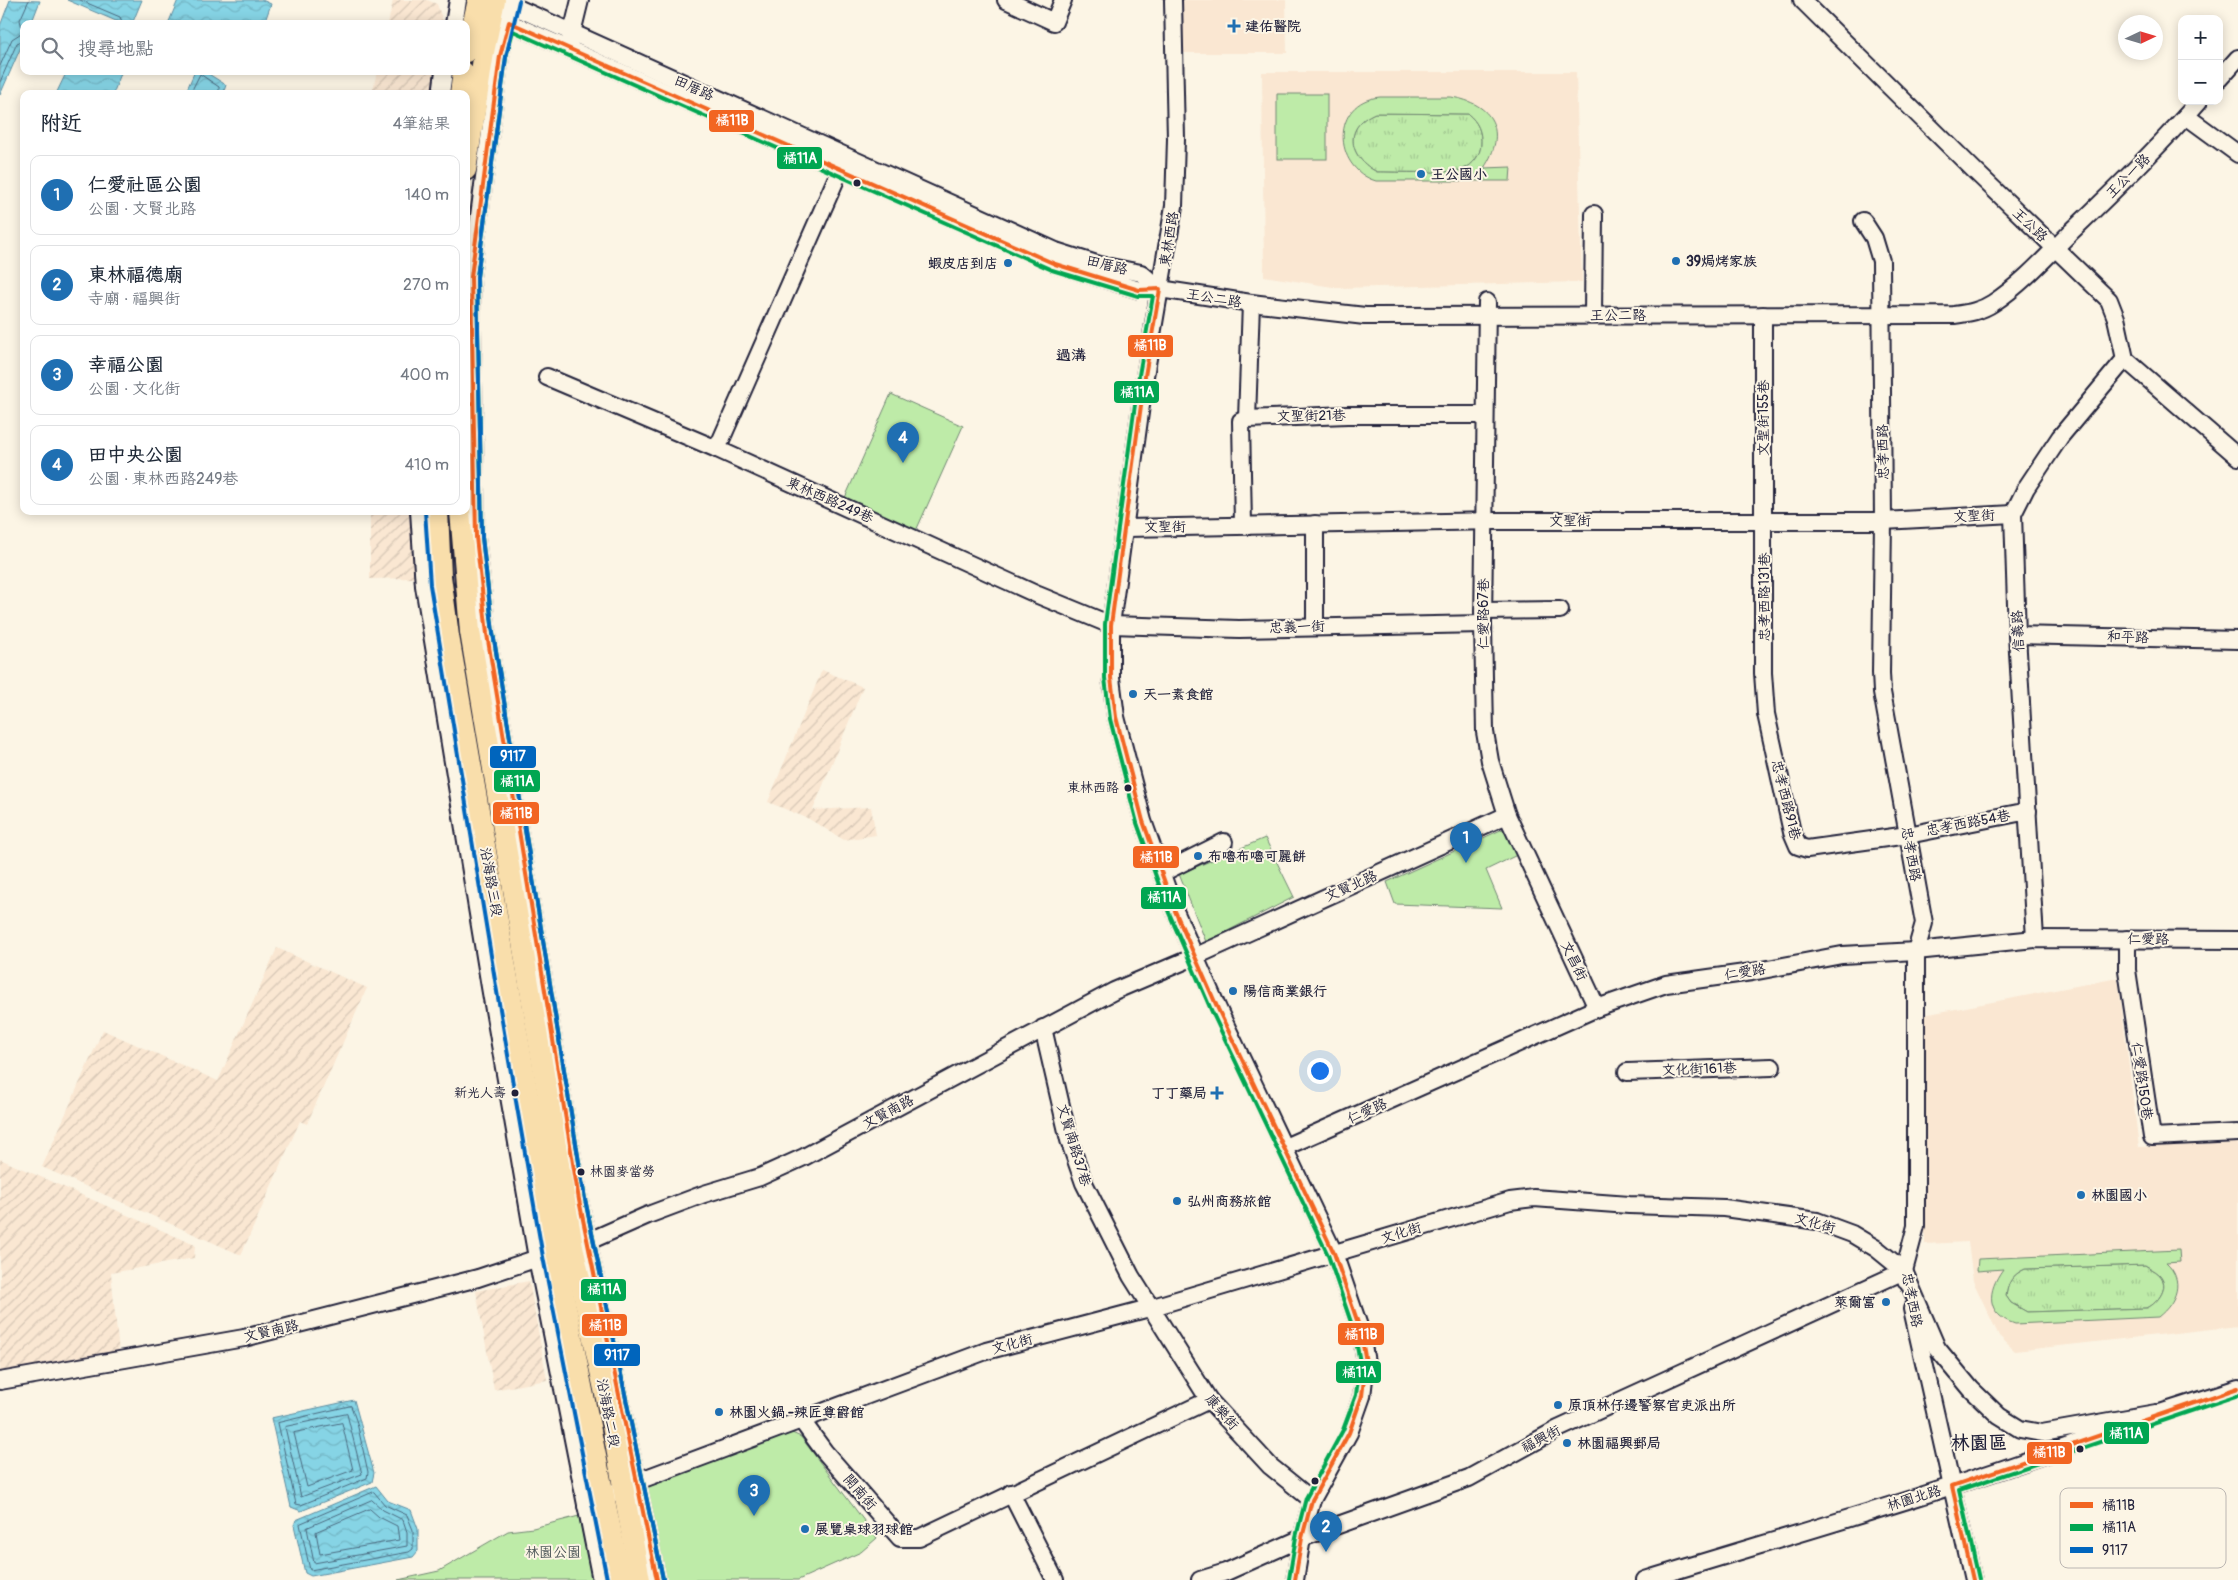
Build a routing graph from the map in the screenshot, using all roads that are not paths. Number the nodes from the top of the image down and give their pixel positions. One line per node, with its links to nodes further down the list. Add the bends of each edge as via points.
1 (458, 0): 8 (street)
2 (580, 0): 9 (street)
3 (1006, 0): 4 (street, via 1054,22)
4 (1063, 0)
5 (1173, 0): 25 (street, 東林西路, via 1174,206)
6 (1802, 0): 24 (street, 王公路)
7 (494, 5): 9 (street, 田厝路); 10 (main road); 19 (main road); 33 (street, 沿海路三段, via 500,56 471,277)
8 (455, 20)
9 (570, 41): 21 (street, 田厝路)
10 (470, 45)
11 (2238, 58): 14 (street)
12 (443, 75): 15 (street)
13 (462, 75): 16 (main road)
14 (2223, 75)
15 (442, 90)
16 (461, 90)
17 (2196, 105): 18 (street, 王公一路)
18 (2186, 116): 20 (street); 24 (street, 王公一路)
19 (470, 146)
20 (2238, 154)
21 (843, 163): 25 (street, 田厝路, via 1056,251 1140,274); 36 (street)
22 (1594, 214): 28 (street)
23 (1863, 221): 30 (street, 忠孝西路, via 1874,238 1881,261)
24 (2055, 248): 30 (street, 王公二路, via 2008,292 1974,312); 31 (street, 王公路, via 2109,300)
25 (1160, 289): 26 (street, 王公二路); 48 (street, 東林西路)
26 (1251, 303): 27 (street, 王公二路, via 1365,316); 35 (street)
27 (1487, 309): 28 (street, 王公二路); 34 (street, 仁愛路67巷)
28 (1593, 315): 29 (street, 王公二路)
29 (1763, 315): 30 (street, 王公二路); 44 (street, 文聖街155巷)
30 (1882, 315): 45 (street, 忠孝西路)
31 (2125, 359): 37 (street); 38 (street, 信義路, via 2060,437)
32 (547, 377): 36 (street, 東林西路249巷)
33 (470, 406)
34 (1485, 415): 35 (street, 文聖街21巷); 43 (street, 仁愛路67巷)
35 (1247, 419): 47 (street, via 1241,421)
36 (717, 449): 53 (street, 東林西路249巷, via 1038,595)
37 (2238, 457)
38 (2013, 514): 45 (street, 文聖街); 55 (street, 信義路)
39 (421, 515): 50 (street, 沿海路三段)
40 (437, 515): 50 (main road, 沿海路三段)
41 (462, 515): 49 (main road, 沿海路三段)
42 (469, 515): 49 (street, 沿海路三段)
43 (1484, 521): 44 (street, 文聖街); 46 (street, 文聖街); 52 (street, 仁愛路67巷)
44 (1764, 521): 45 (street, 文聖街); 57 (street, 忠孝西路131巷)
45 (1884, 521): 60 (street, 忠孝西路, via 1882,692)
46 (1315, 524): 47 (street, 文聖街); 54 (street)
47 (1243, 525): 48 (street, 文聖街)
48 (1126, 528): 53 (street, 東林西路)
49 (469, 534): 50 (street); 69 (main road, 沿海路三段)
50 (429, 536): 69 (main road, 沿海路三段, via 441,638)
51 (1560, 610): 52 (street, 忠義一街)
52 (1483, 617): 54 (street, 忠義一街); 59 (street, 仁愛路67巷, via 1485,732 1490,761)
53 (1111, 624): 54 (street, 忠義一街, via 1239,629); 62 (street, 東林西路, via 1111,678 1116,717 1143,821)
54 (1315, 626)
55 (2017, 634): 56 (street, 和平路); 58 (street, 信義路)
56 (2238, 640)
57 (1763, 673): 60 (street, 忠孝西路91巷, via 1766,714 1792,832 1798,846 1807,849)
58 (2028, 811): 60 (street, 忠孝西路54巷); 64 (street, 信義路)
59 (1508, 815): 63 (street, 仁愛路67巷); 68 (street, 文賢北路)
60 (1908, 835): 67 (street, 忠孝西路, via 1924,923)
61 (1224, 842): 62 (street)
62 (1162, 873): 68 (street, 東林西路)
63 (1552, 914): 70 (street, 文昌街)
64 (2035, 938): 65 (street, 仁愛路); 67 (street, 仁愛路)
65 (2127, 939): 66 (street, 仁愛路); 74 (street, 仁愛路150巷, via 2127,970 2152,1137)
66 (2238, 940)
67 (1916, 951): 70 (street, 仁愛路, via 1842,955 1666,984); 78 (street, 忠孝西路, via 1916,1226)
68 (1194, 957): 71 (street, 文賢南路, via 1114,991); 75 (street, 東林西路)
69 (517, 983): 76 (main road, 沿海路三段); 76 (street, 沿海路三段, via 579,1200)
70 (1597, 1008): 75 (street, 仁愛路)
71 (1043, 1028): 76 (street, 文賢南路, via 804,1157 760,1177 704,1194); 79 (street, 文賢南路37巷, via 1069,1140 1084,1183 1131,1276)
72 (1772, 1067): 73 (street, 文化街161巷)
73 (1627, 1072)
74 (2238, 1133)
75 (1285, 1147): 77 (street, 東林西路)
76 (563, 1250): 80 (street, 文賢南路, via 473,1279 244,1338); 86 (main road, 沿海路二段); 86 (street, 沿海路二段); 89 (street)
77 (1334, 1253): 78 (street, 文化街, via 1510,1201 1534,1198 1724,1208 1817,1221 1852,1234); 79 (street, 文化街); 88 (street, 東林西路, via 1360,1328 1366,1362 1362,1396 1349,1433)
78 (1904, 1271): 83 (street, 文化街, via 1937,1348 1971,1389 1999,1416 2020,1429 2042,1433); 85 (street, 忠孝西路); 90 (street, 福興街, via 1558,1429 1469,1478)
79 (1152, 1307): 82 (street, 康樂街); 84 (street, 文化街, via 986,1351)
80 (0, 1381)
81 (2238, 1388): 83 (street, 林園北路)
82 (1209, 1400): 87 (street, 開南街); 88 (street, 康樂街, via 1270,1466)
83 (2156, 1413): 85 (street, 林園北路)
84 (802, 1420): 86 (street, 文化街); 87 (street, 開南街, via 824,1451 900,1538 919,1538)
85 (1952, 1486): 98 (street, 林園北路); 99 (street, 忠孝西路)
86 (622, 1489): 89 (street, 文化街); 92 (main road, 沿海路二段); 93 (main road, 沿海路二段); 94 (street, 沿海路二段)
87 (1011, 1493): 95 (street)
88 (1312, 1500): 90 (street, 東林西路)
89 (586, 1506): 91 (street)
90 (1302, 1538): 96 (street, 福興街, via 1226,1572); 97 (street, 東林西路)
91 (601, 1580)
92 (620, 1580)
93 (640, 1580)
94 (657, 1580)
95 (1055, 1580)
96 (1200, 1580)
97 (1295, 1580)
98 (1645, 1580)
99 (1973, 1580)

